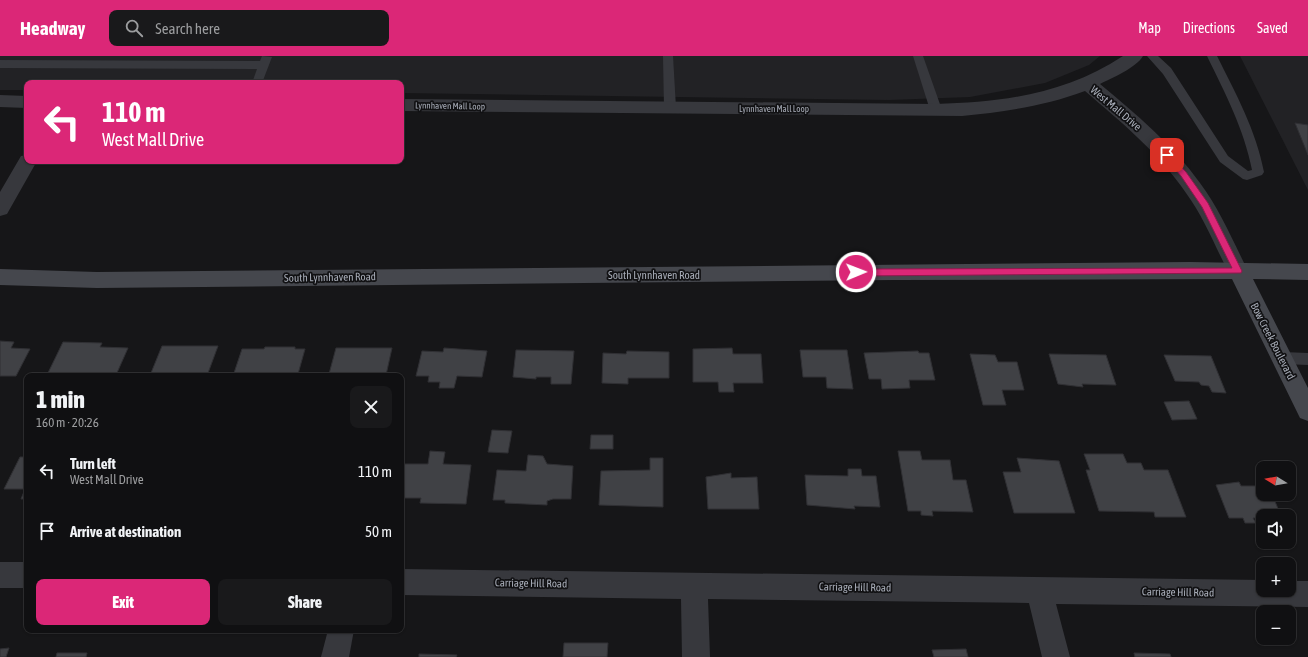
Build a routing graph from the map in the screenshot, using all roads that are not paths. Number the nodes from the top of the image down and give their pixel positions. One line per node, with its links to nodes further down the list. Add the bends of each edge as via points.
1 (668, 56): 13 (lane)
2 (918, 56): 14 (lane)
3 (1135, 56): 9 (street, Lynnhaven Mall Loop)
4 (1152, 56): 5 (lane, via 1166,71 1224,159 1247,176 1258,172 1255,153)
5 (1212, 56)
6 (265, 60): 7 (lane); 8 (lane)
7 (0, 64)
8 (258, 80)
9 (1088, 84): 14 (street, Lynnhaven Mall Loop, via 1056,95 1014,104); 17 (street, West Mall Drive, via 1136,124 1183,174 1205,206)
10 (0, 101): 11 (street)
11 (24, 102)
12 (404, 105): 13 (street, Lynnhaven Mall Loop)
13 (670, 108): 14 (street, Lynnhaven Mall Loop)
14 (936, 110)
15 (26, 164): 16 (street)
16 (0, 209)
17 (1238, 271): 18 (street, South Lynnhaven Road); 19 (street, South Lynnhaven Road, via 97,280); 20 (street, Bow Creek Boulevard)
18 (1308, 272)
19 (0, 277)
20 (1283, 358): 21 (lane); 22 (street, Bow Creek Boulevard)
21 (1308, 359)
22 (1308, 412)
23 (0, 575): 24 (street)
24 (24, 575)
25 (404, 582): 26 (street, Carriage Hill Road)
26 (694, 585): 27 (street, Carriage Hill Road); 31 (street)
27 (1039, 590): 28 (street, Carriage Hill Road); 32 (street)
28 (1308, 594)
29 (340, 633): 30 (street)
30 (335, 657)
31 (696, 657)
32 (1056, 657)

